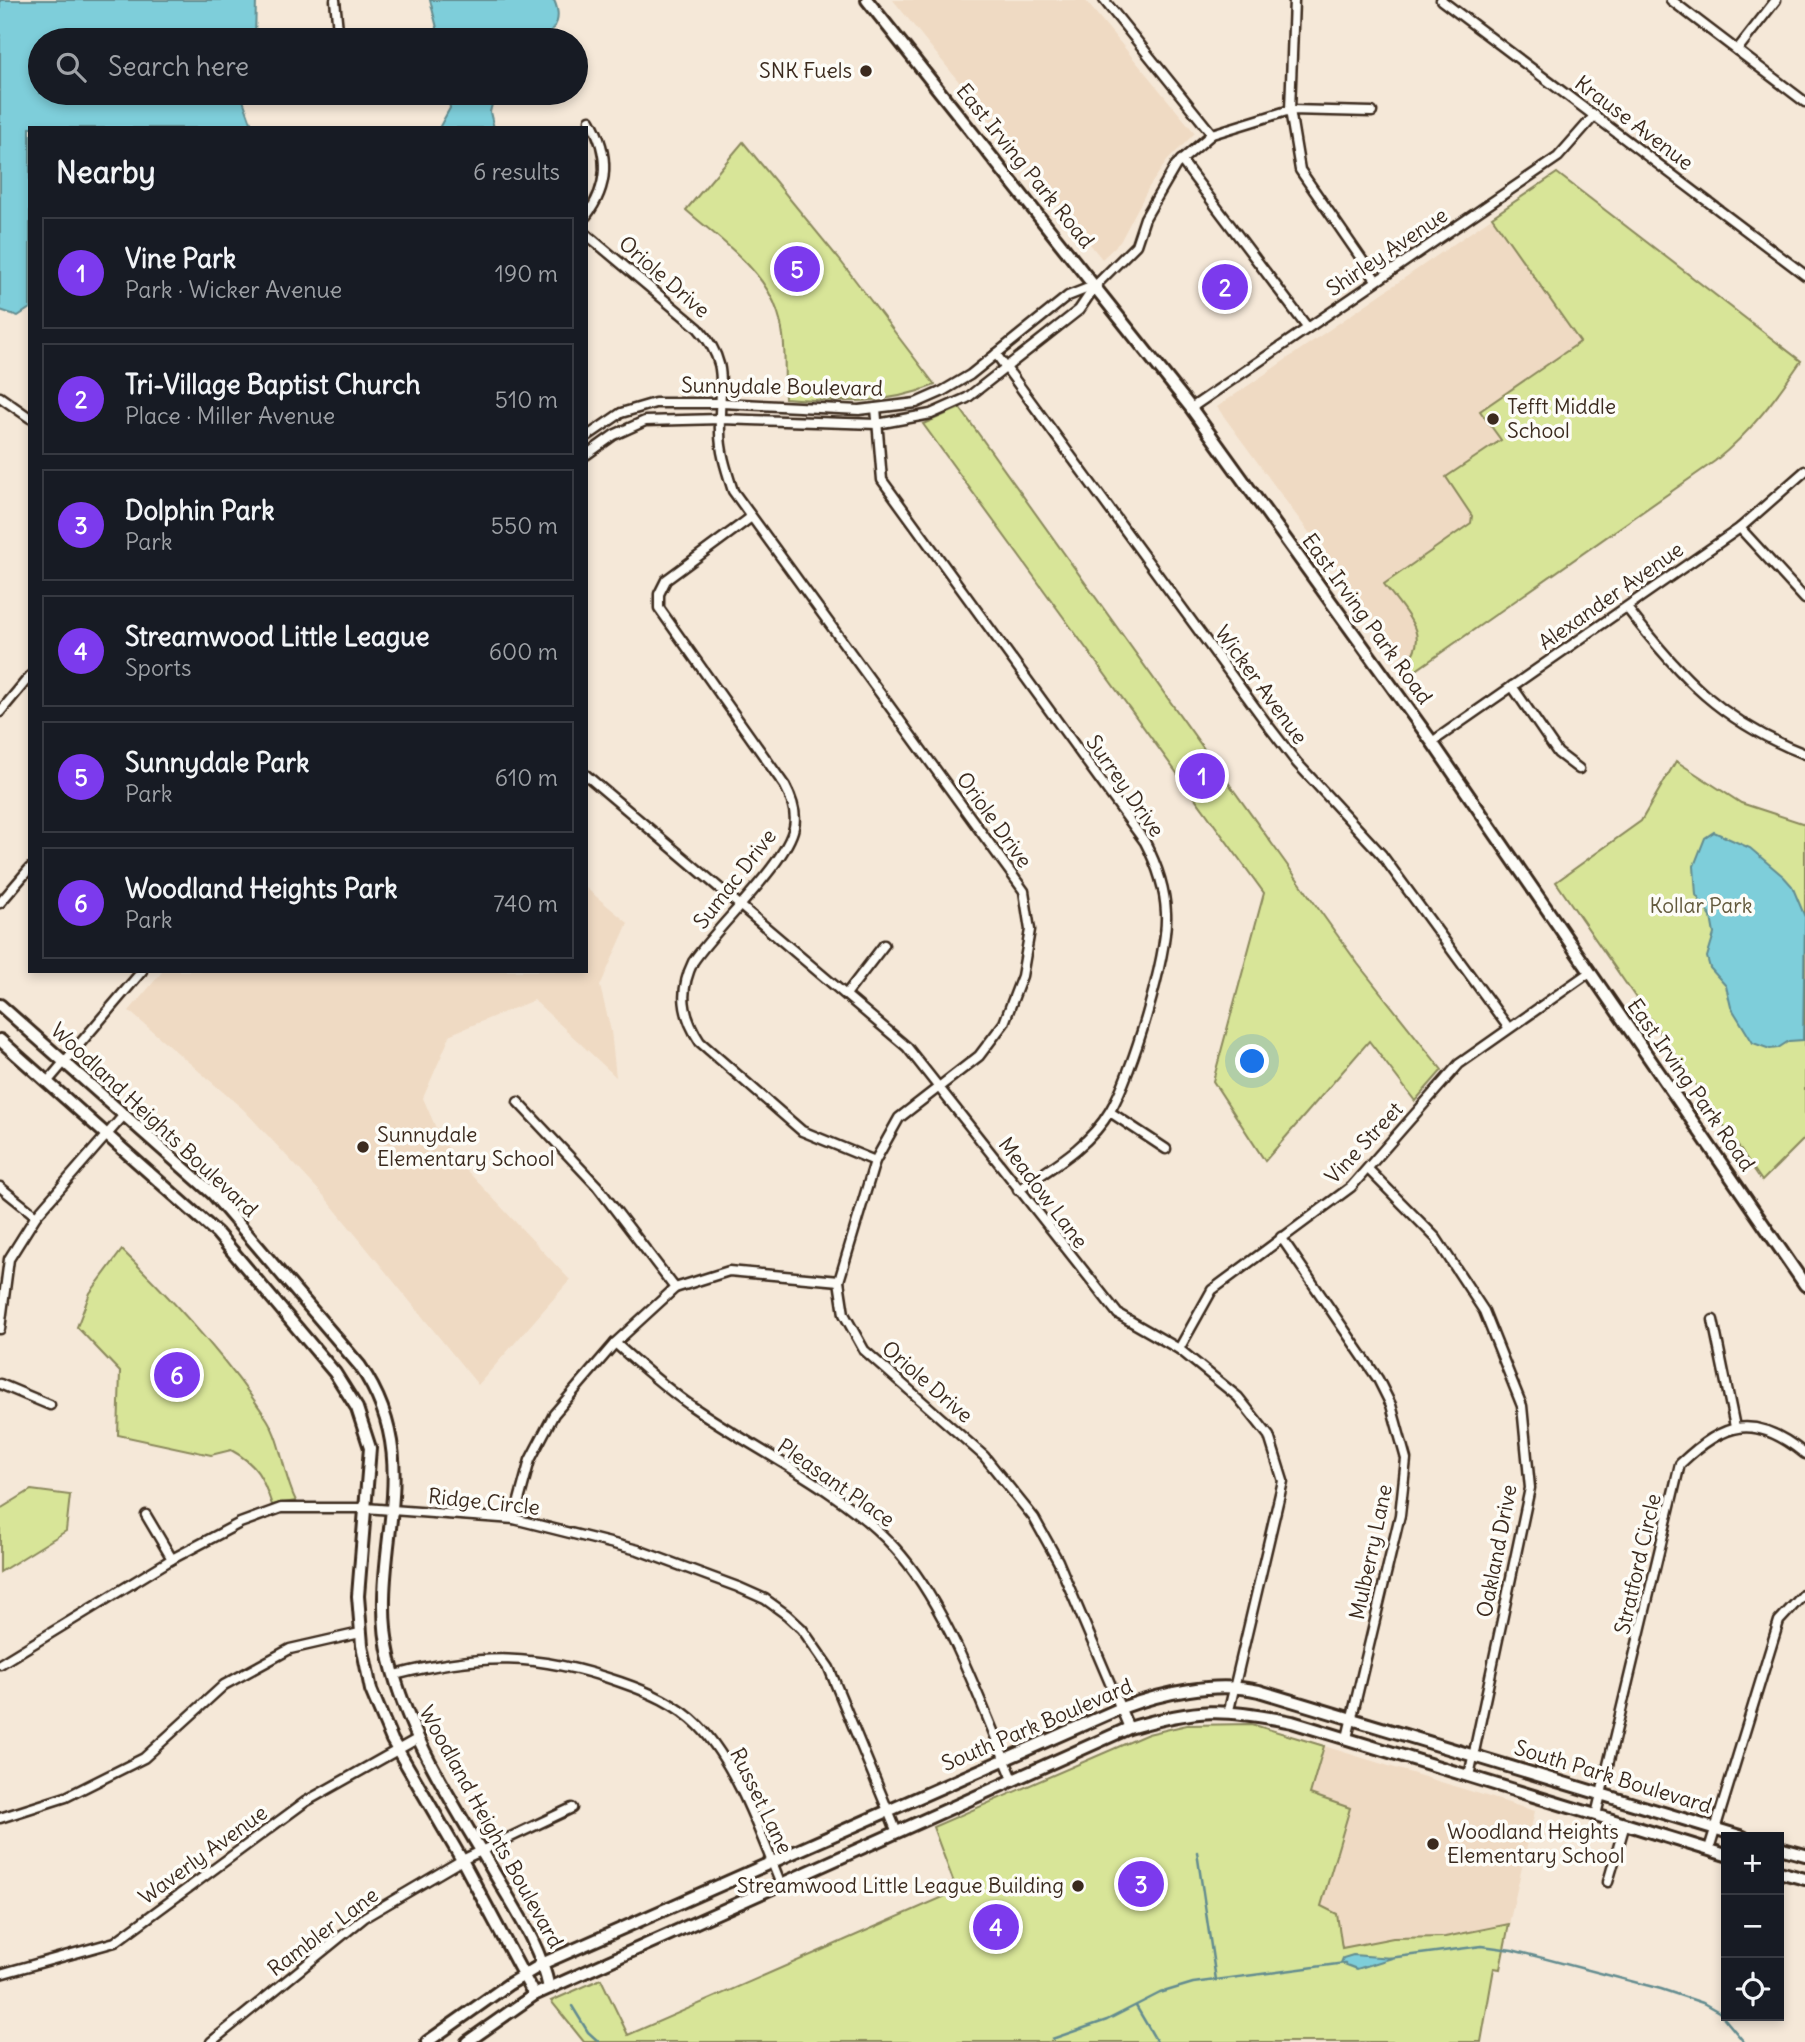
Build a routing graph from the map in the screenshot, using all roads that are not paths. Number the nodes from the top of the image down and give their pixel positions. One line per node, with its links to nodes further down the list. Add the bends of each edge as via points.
1 (335, 0): 8 (street)
2 (1104, 0): 15 (street)
3 (1294, 0): 11 (street)
4 (1441, 0): 13 (street, Krause Avenue)
5 (1671, 0): 9 (street)
6 (1776, 0): 9 (street)
7 (870, 1): 21 (street, East Irving Park Road)
8 (338, 28)
9 (1737, 50): 10 (street)
10 (1805, 102)
11 (1290, 110): 12 (street); 15 (street); 20 (street, via 1300,170)
12 (1372, 112)
13 (1595, 115): 19 (street, Krause Avenue); 20 (street, Shirley Avenue, via 1559,157)
14 (590, 120): 17 (street, via 602,144 605,167 599,196)
15 (1212, 134): 16 (street)
16 (1181, 160): 21 (street, via 1145,218 1136,246); 22 (street)
17 (588, 213)
18 (588, 236): 26 (street, Oriole Drive, via 708,340 722,372)
19 (1805, 275)
20 (1376, 280): 22 (street, Shirley Avenue)
21 (1096, 285): 23 (street, Sunnydale Boulevard, via 1068,296); 24 (street, Sunnydale Boulevard, via 1079,310); 28 (street, East Irving Park Road)
22 (1307, 327): 28 (street, Shirley Avenue)
23 (996, 354): 24 (street, Wicker Avenue); 27 (street, Sunnydale Boulevard, via 934,396)
24 (1006, 366): 31 (street, Sunnydale Boulevard, via 967,398); 54 (street, Wicker Avenue, via 1297,764 1382,855)
25 (0, 397): 29 (street)
26 (722, 403): 27 (street, Sunnydale Boulevard); 30 (street, Oriole Drive); 32 (street, Sunnydale Boulevard, via 643,405 621,413)
27 (876, 408): 31 (street, Surrey Drive)
28 (1191, 408): 42 (street, East Irving Park Road)
29 (28, 417)
30 (720, 418): 31 (street, Sunnydale Boulevard); 33 (street, Sunnydale Boulevard, via 637,423); 35 (street, Oriole Drive, via 724,464 733,491)
31 (877, 425): 60 (street, Surrey Drive, via 882,480 1139,833 1157,867 1165,901 1163,948 1132,1063)
32 (588, 436)
33 (588, 454)
34 (1805, 471): 36 (street, Alexander Avenue)
35 (750, 518): 48 (street, Sumac Drive, via 666,580 658,600 666,623 793,802 794,829 787,847); 58 (street, Oriole Drive, via 1024,891 1030,930 1022,976 1004,1023 979,1056)
36 (1740, 528): 37 (street); 38 (street, Alexander Avenue)
37 (1805, 599)
38 (1627, 608): 40 (street, Alexander Avenue); 43 (street, via 1667,661 1696,690 1750,728)
39 (28, 678): 41 (street)
40 (1512, 686): 42 (street, Alexander Avenue); 44 (street, via 1558,752)
41 (0, 712)
42 (1432, 742): 50 (street, East Irving Park Road)
43 (1805, 754)
44 (1579, 769)
45 (588, 777): 48 (street, Meadow Lane)
46 (28, 870): 47 (street)
47 (0, 903)
48 (739, 904): 52 (street, Meadow Lane); 64 (street, Sumac Drive, via 702,949 685,980 688,1024 713,1056 802,1131)
49 (884, 945): 52 (street)
50 (1590, 972): 54 (street, Vine Street); 71 (street, East Irving Park Road)
51 (140, 973): 56 (street)
52 (847, 993): 58 (street, Meadow Lane, via 907,1047)
53 (0, 1005): 56 (street, Woodland Heights Boulevard)
54 (1508, 1027): 65 (street, Vine Street, via 1452,1070)
55 (0, 1040): 57 (street, Woodland Heights Boulevard)
56 (65, 1062): 57 (street); 61 (street, Woodland Heights Boulevard)
57 (48, 1082): 62 (street, Woodland Heights Boulevard)
58 (939, 1084): 64 (street, Oriole Drive, via 899,1118); 67 (street, Meadow Lane)
59 (518, 1102): 72 (street, via 597,1186)
60 (1110, 1112): 63 (street); 67 (street, Surrey Drive, via 1081,1147)
61 (124, 1115): 62 (street); 82 (street, Woodland Heights Boulevard, via 232,1213 368,1377 392,1433)
62 (107, 1134): 68 (street); 81 (street, Woodland Heights Boulevard, via 216,1233 335,1373 369,1440)
63 (1166, 1149)
64 (875, 1161): 70 (street, Oriole Drive)
65 (1368, 1169): 69 (street, Vine Street, via 1333,1202); 98 (street, Oakland Drive, via 1436,1238 1484,1311 1522,1406 1530,1488)
66 (0, 1187): 68 (street)
67 (1018, 1190): 76 (street, Meadow Lane, via 1118,1314)
68 (36, 1216): 74 (street, via 9,1259)
69 (1281, 1237): 76 (street, Vine Street, via 1212,1290); 93 (street, Mulberry Lane, via 1378,1379 1391,1405 1406,1459 1400,1515)
70 (839, 1281): 72 (street, via 729,1271); 91 (street, Oriole Drive, via 844,1314 864,1349 984,1456 1034,1518 1058,1561)
71 (1805, 1285)
72 (675, 1288): 75 (street)
73 (1713, 1320): 79 (street)
74 (0, 1329)
75 (615, 1343): 84 (street, via 554,1414 530,1460); 99 (street, Pleasant Place, via 692,1407 868,1522 895,1548 924,1587)
76 (1179, 1349): 90 (street, Meadow Lane, via 1238,1397 1269,1436 1283,1481)
77 (0, 1384): 78 (street)
78 (50, 1405)
79 (1735, 1427): 80 (street, via 1760,1426); 102 (street, Stratford Circle, via 1705,1440 1680,1464)
80 (1805, 1454)
81 (365, 1508): 82 (street, Ridge Circle); 85 (street, Ridge Circle, via 281,1508 240,1523); 87 (street, Woodland Heights Boulevard, via 358,1579)
82 (392, 1511): 84 (street, Ridge Circle); 89 (street, Woodland Heights Boulevard, via 383,1602)
83 (146, 1515): 85 (street)
84 (514, 1519): 104 (street, Ridge Circle, via 638,1550 738,1587 786,1615 802,1629 829,1668)
85 (172, 1559): 88 (street, Ridge Circle)
86 (1805, 1593): 108 (street, via 1779,1621)
87 (360, 1633): 97 (street, Woodland Heights Boulevard, via 372,1689); 106 (street, via 290,1649 224,1685 144,1758 66,1797)
88 (0, 1664)
89 (395, 1675): 96 (street, Woodland Heights Boulevard); 117 (street, Russet Lane, via 474,1660 548,1661 660,1698 681,1710 714,1744)
90 (1234, 1688): 91 (street, South Park Boulevard, via 1154,1697); 92 (street, Meadow Lane); 93 (street, South Park Boulevard, via 1259,1690)
91 (1121, 1708): 94 (street, Oriole Drive); 99 (street, South Park Boulevard)
92 (1229, 1710): 94 (street, South Park Boulevard, via 1174,1715); 95 (street, South Park Boulevard)
93 (1352, 1716): 95 (street, Mulberry Lane); 98 (street, South Park Boulevard)
94 (1129, 1728): 101 (street, South Park Boulevard)
95 (1347, 1738): 100 (street, South Park Boulevard)
96 (417, 1740): 97 (street, Waverly Avenue); 113 (street, Woodland Heights Boulevard)
97 (398, 1750): 116 (street, Woodland Heights Boulevard); 123 (street, Waverly Avenue, via 305,1802 115,1941)
98 (1474, 1753): 100 (street, Oakland Drive); 102 (street, South Park Boulevard)
99 (1004, 1759): 101 (street, Pleasant Place); 104 (street, South Park Boulevard)
100 (1469, 1776): 105 (street, South Park Boulevard)
101 (1013, 1779): 109 (street, South Park Boulevard)
102 (1601, 1794): 105 (street, Stratford Circle); 108 (street, South Park Boulevard)
103 (572, 1808): 113 (street, Rambler Lane)
104 (888, 1809): 109 (street, Ridge Circle); 117 (street, South Park Boulevard)
105 (1596, 1815): 107 (street, South Park Boulevard)
106 (0, 1818)
107 (1625, 1824): 111 (street, South Park Boulevard); 121 (street, South Park Boulevard)
108 (1715, 1829): 110 (street, South Park Boulevard); 111 (street)
109 (896, 1830): 120 (street, South Park Boulevard)
110 (1726, 1832)
111 (1709, 1849): 114 (street, South Park Boulevard)
112 (1784, 1849): 115 (street)
113 (481, 1851): 116 (street, Rambler Lane); 122 (street, Woodland Heights Boulevard)
114 (1721, 1853)
115 (1805, 1855)
116 (462, 1860): 124 (street, Woodland Heights Boulevard); 127 (street, Rambler Lane, via 365,1917)
117 (772, 1861): 120 (street, Russet Lane); 122 (street, South Park Boulevard)
118 (1784, 1873): 119 (street)
119 (1805, 1879)
120 (780, 1882): 125 (street, South Park Boulevard)
121 (1608, 1882)
122 (544, 1964): 124 (street, South Park Boulevard); 125 (street, Woodland Heights Boulevard)
123 (0, 1974)
124 (524, 1974): 126 (street, Woodland Heights Boulevard); 128 (street, South Park Boulevard)
125 (548, 1988): 126 (street, South Park Boulevard)
126 (534, 1995): 129 (street, South Park Boulevard)
127 (211, 2042)
128 (427, 2042)
129 (467, 2042)

